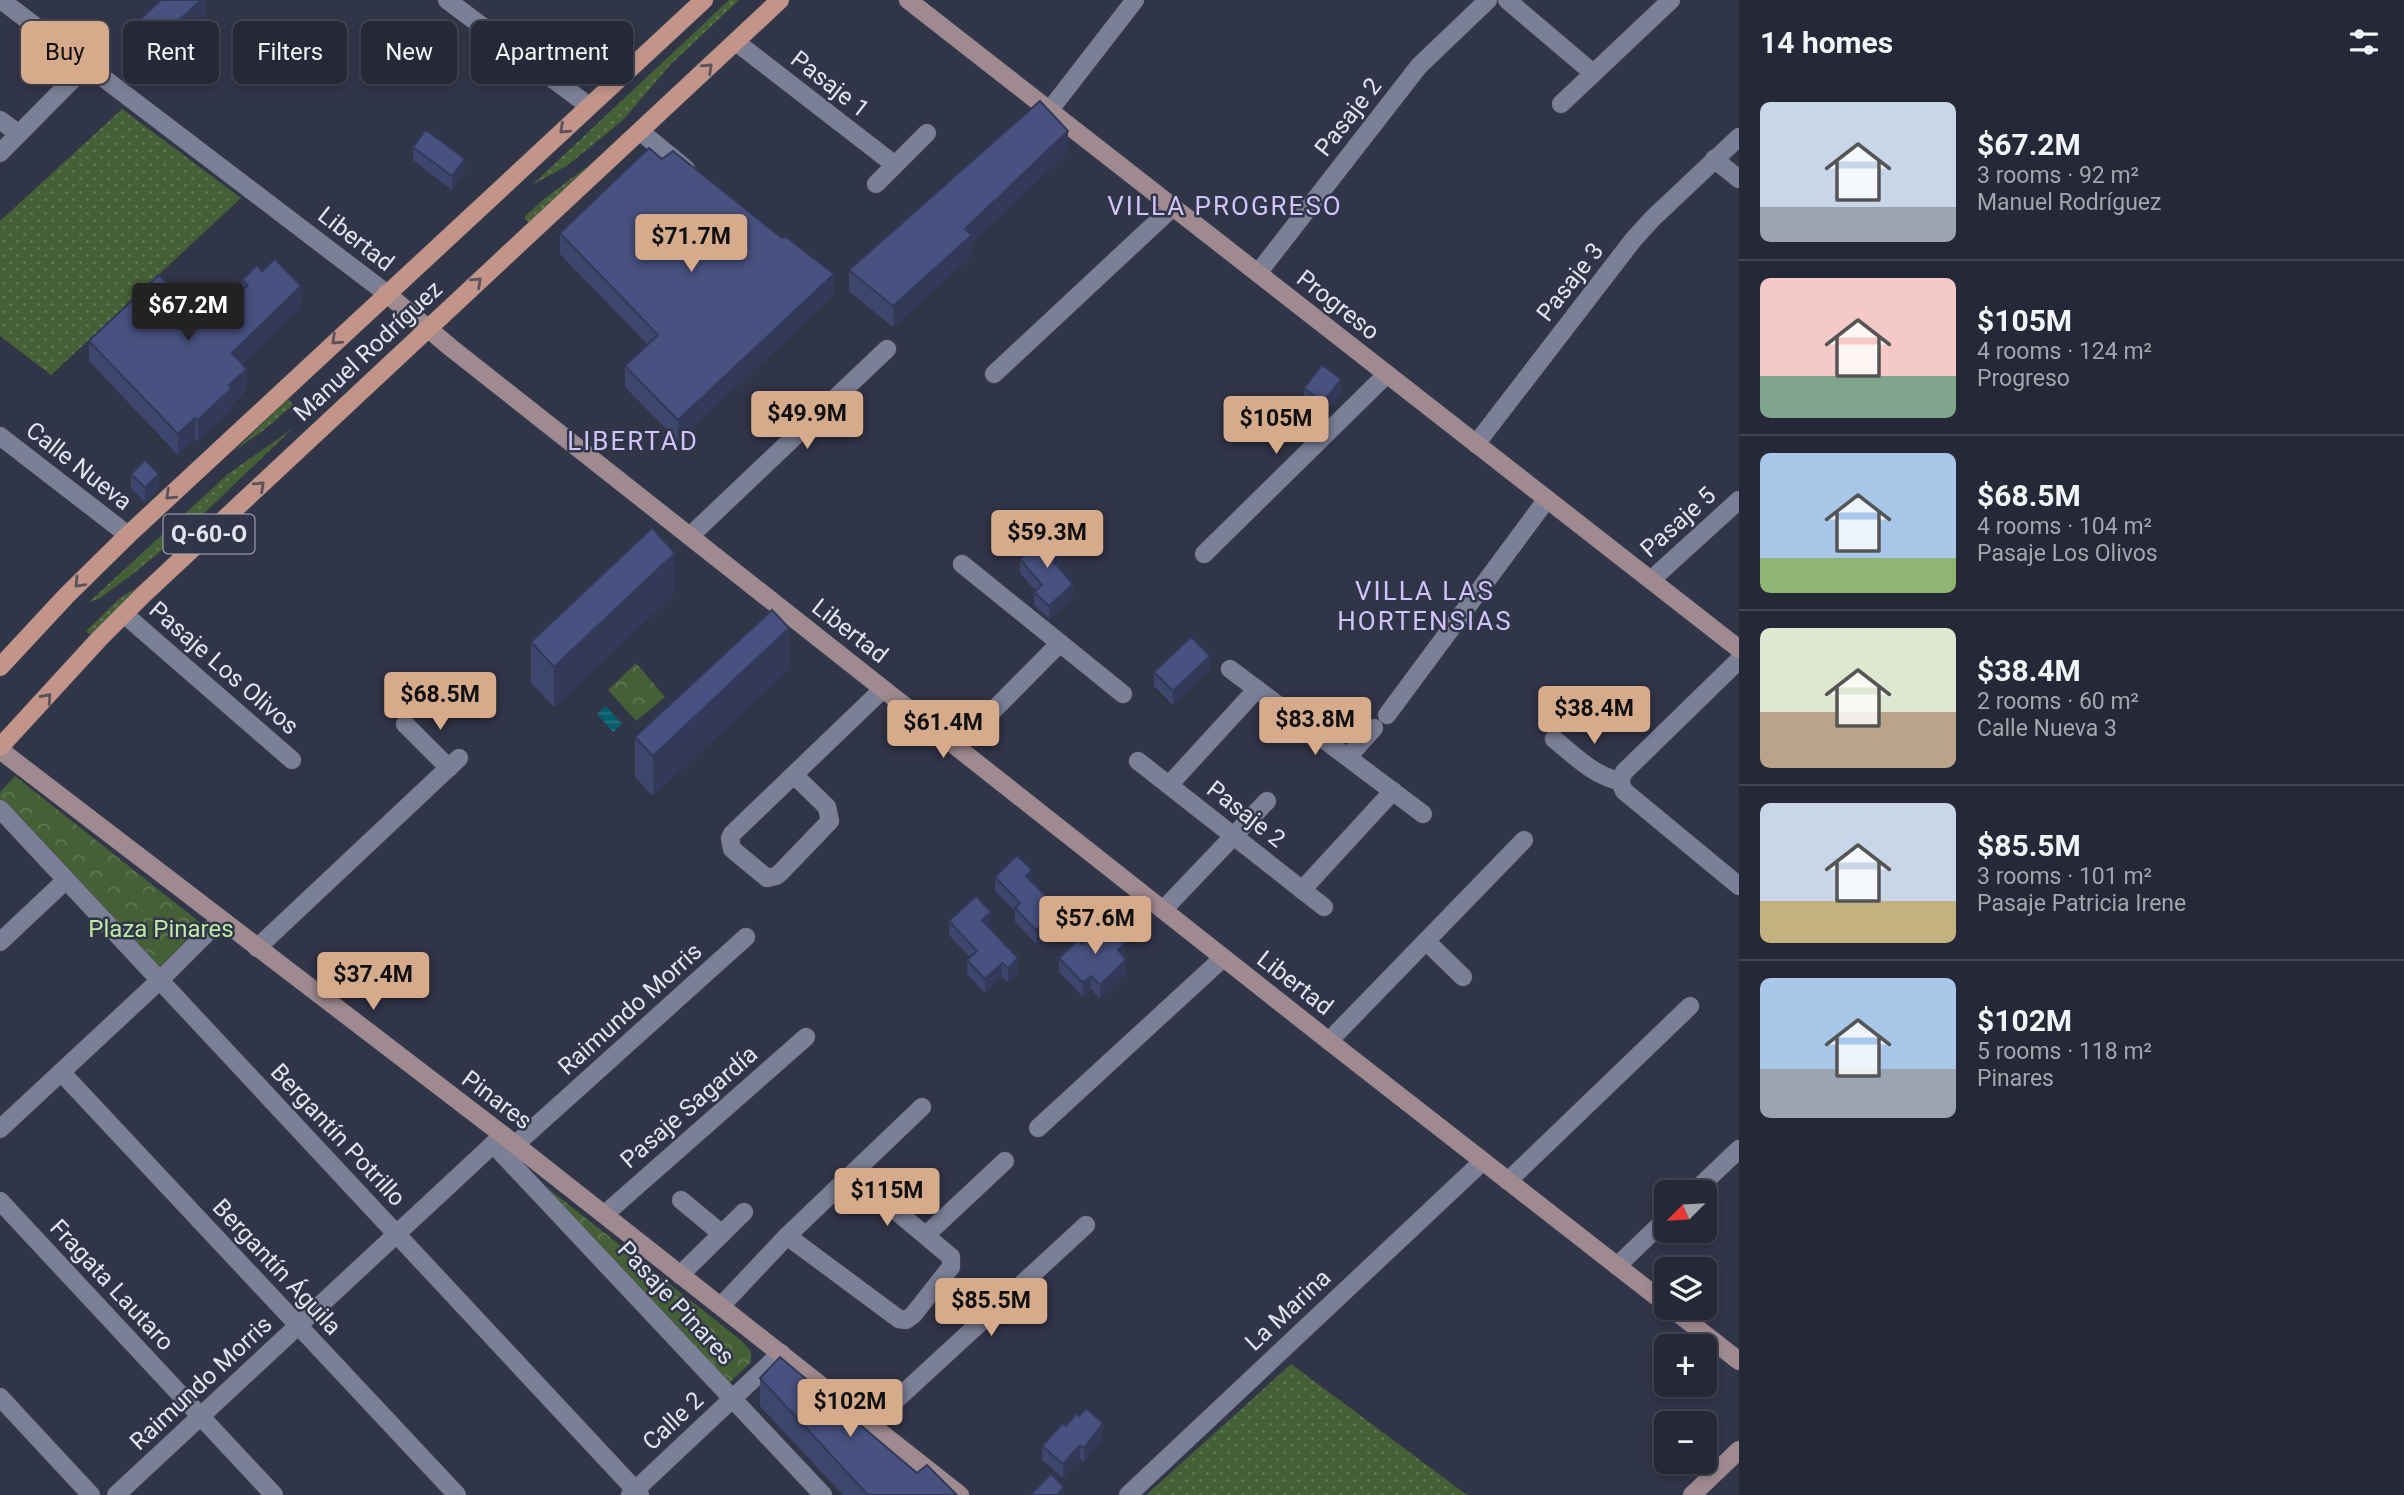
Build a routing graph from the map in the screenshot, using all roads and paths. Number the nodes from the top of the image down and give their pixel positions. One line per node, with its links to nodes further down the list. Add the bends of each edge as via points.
1 (1, 0): 10 (street, Libertad)
2 (447, 0): 16 (street)
3 (704, 0): 16 (main road, Manuel Rodríguez / Q-60-O)
4 (780, 0): 11 (main road, Manuel Rodríguez / Q-60-O)
5 (908, 0): 17 (street, Progreso)
6 (1135, 0): 17 (street)
7 (1488, 0): 30 (street, Pasaje 2, via 1419,66)
8 (1507, 0): 12 (street)
9 (1671, 0): 12 (street)
10 (29, 21)
11 (736, 42): 19 (main road, Manuel Rodríguez / Q-60-O, one-way to 11); 25 (street, Pasaje 1)
12 (1594, 74): 15 (street)
13 (109, 82): 31 (street, Libertad)
14 (68, 84): 21 (street)
15 (1561, 104)
16 (589, 106): 31 (main road, Manuel Rodríguez / Q-60-O, one-way to 31)
17 (1049, 111): 29 (street, Progreso)
18 (0, 120): 21 (street)
19 (641, 132): 26 (street); 32 (main road, Manuel Rodríguez / Q-60-O, one-way to 19)
20 (927, 133): 25 (street)
21 (19, 134): 23 (street)
22 (1739, 137): 24 (street, Pasaje 3)
23 (0, 153)
24 (1714, 159): 27 (street); 37 (street, Pasaje 3, via 1633,240)
25 (895, 165): 28 (street)
26 (698, 178)
27 (1739, 179)
28 (876, 184)
29 (1173, 207): 30 (street, Progreso); 34 (street)
30 (1258, 273): 35 (street, Progreso)
31 (386, 293): 32 (street, Libertad); 40 (main road, Manuel Rodríguez / Q-60-O, one-way to 40)
32 (427, 328): 41 (street, Libertad); 45 (main road, Manuel Rodríguez / Q-60-O, one-way to 32)
33 (887, 349): 41 (street)
34 (994, 374)
35 (1387, 374): 37 (street, Progreso); 42 (street)
36 (0, 436): 40 (street, Calle Nueva)
37 (1476, 444): 38 (street, Progreso)
38 (1547, 499): 44 (street, Progreso); 54 (street)
39 (1739, 500): 44 (street, Pasaje 5)
40 (128, 535): 49 (main road, Manuel Rodríguez / Q-60-O, one-way to 49)
41 (690, 536): 51 (street, Libertad)
42 (1204, 554)
43 (962, 564): 46 (street)
44 (1651, 580): 47 (street, Progreso)
45 (124, 614): 59 (main road, Manuel Rodríguez / Q-60-O, one-way to 45); 61 (street, Pasaje Los Olivos)
46 (1060, 643): 53 (street); 58 (street)
47 (1739, 649)
48 (1739, 660): 64 (street)
49 (0, 667)
50 (1230, 669): 52 (street)
51 (883, 689): 58 (street, Libertad); 63 (street)
52 (1257, 689): 60 (street); 65 (street)
53 (1123, 694)
54 (1387, 715)
55 (405, 724): 81 (street, via 454,763)
56 (1374, 729): 60 (street)
57 (1554, 739): 64 (street, via 1596,773)
58 (957, 747): 76 (street, Libertad)
59 (0, 749): 77 (street, Pinares)
60 (1348, 757): 66 (street)
61 (292, 760)
62 (1138, 761): 65 (street, Pasaje 2)
63 (794, 775): 63 (street, via 730,838 733,849 767,878 780,873 830,821 827,807)
64 (1620, 781): 73 (street, via 1624,791)
65 (1169, 785): 70 (street, Pasaje 2)
66 (1393, 791): 69 (street); 74 (street)
67 (1267, 801): 70 (street)
68 (0, 809): 72 (street, Bergantín Potrillo)
69 (1423, 814)
70 (1234, 836): 74 (street, Pasaje 2); 76 (street)
71 (1524, 840): 79 (street)
72 (66, 880): 80 (street); 84 (street, Bergantín Potrillo)
73 (1739, 886)
74 (1302, 890): 75 (street, Pasaje 2)
75 (1324, 907)
76 (1163, 910): 82 (street, Libertad)
77 (220, 920): 81 (street, Pinares); 84 (street)
78 (746, 937): 92 (street, Raimundo Morris)
79 (1426, 940): 83 (street); 87 (street)
80 (0, 942)
81 (257, 948): 92 (street, Pinares)
82 (1223, 958): 87 (street, Libertad); 90 (street)
83 (1462, 977)
84 (160, 980): 88 (street); 105 (street, Bergantín Potrillo)
85 (1690, 1006): 98 (street)
86 (806, 1037): 102 (street, Pasaje Sagardía)
87 (1329, 1041): 95 (street, Libertad)
88 (61, 1072): 91 (street); 114 (street, Bergantín Águila)
89 (922, 1107): 96 (street)
90 (1038, 1128)
91 (0, 1129)
92 (504, 1141): 102 (street, Pinares); 105 (street, Raimundo Morris); 118 (street, Pasaje Pinares)
93 (1739, 1149): 97 (street)
94 (1005, 1161): 107 (street)
95 (1482, 1162): 98 (street, Libertad); 129 (street, La Marina)
96 (853, 1175): 107 (street); 108 (street)
97 (1707, 1180)
98 (1508, 1181): 109 (street, Libertad)
99 (681, 1200): 106 (street)
100 (0, 1201): 119 (street, Fragata Lautaro)
101 (744, 1212): 106 (street)
102 (605, 1214): 110 (street, Pinares)
103 (1086, 1225): 120 (street)
104 (1654, 1231): 109 (street)
105 (397, 1234): 114 (street, Raimundo Morris); 122 (street, Bergantín Potrillo)
106 (722, 1234): 110 (street)
107 (926, 1235): 108 (street, via 949,1255 952,1264 906,1320)
108 (787, 1236): 112 (street)
109 (1617, 1266): 111 (street, Libertad)
110 (680, 1275): 112 (street, Pinares)
111 (1654, 1295)
112 (721, 1306): 115 (street, Pinares)
113 (1686, 1320): 116 (street, Libertad)
114 (299, 1325): 119 (street, Raimundo Morris); 126 (street, Bergantín Águila)
115 (781, 1353): 118 (street, Calle 2); 120 (street, Pinares)
116 (1739, 1360)
117 (0, 1397): 123 (street)
118 (733, 1399): 122 (street, Calle 2); 127 (street, Pasaje Pinares)
119 (201, 1416): 124 (street, Raimundo Morris); 125 (street, Fragata Lautaro)
120 (870, 1424): 128 (street, Pinares)
121 (1739, 1450): 130 (street)
122 (635, 1493)
123 (91, 1495)
124 (116, 1495)
125 (274, 1495)
126 (457, 1495)
127 (823, 1495)
128 (960, 1495)
129 (1128, 1495)
130 (1692, 1495)

